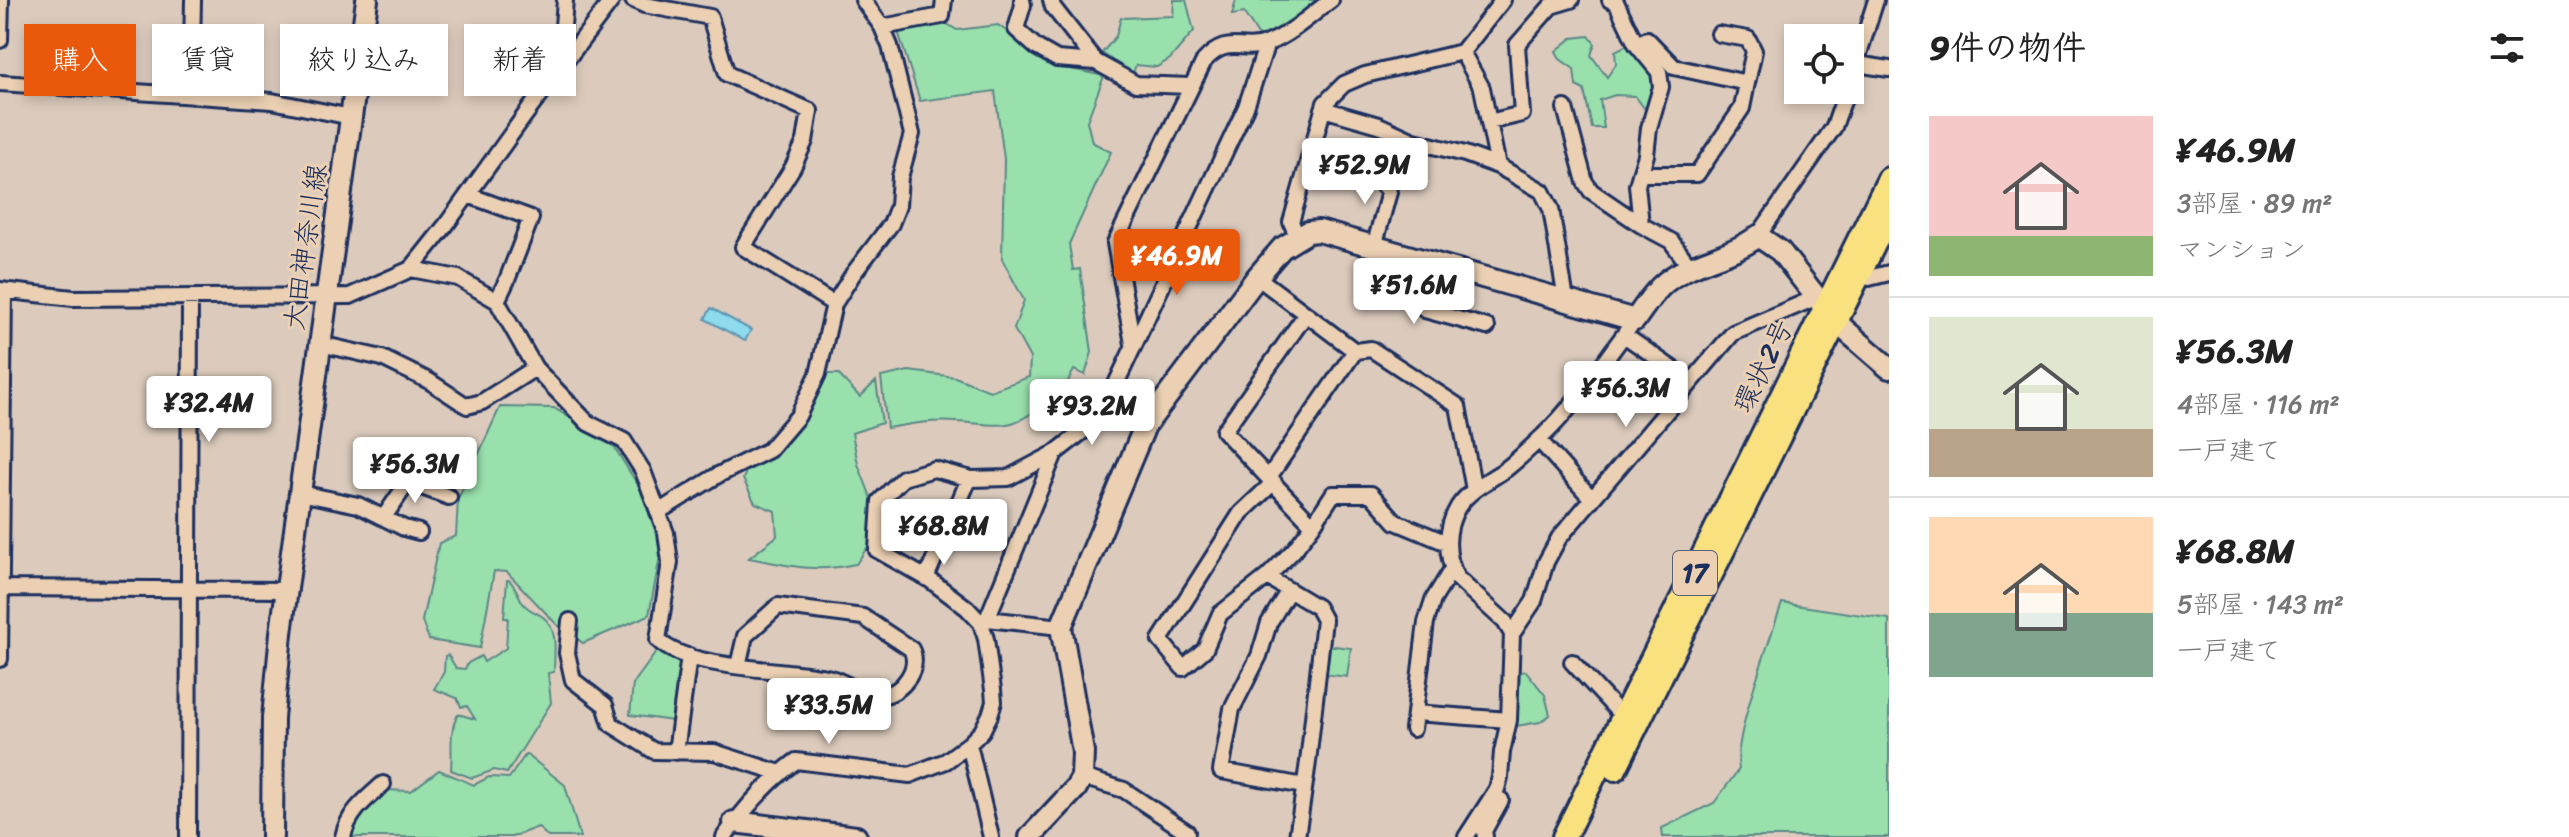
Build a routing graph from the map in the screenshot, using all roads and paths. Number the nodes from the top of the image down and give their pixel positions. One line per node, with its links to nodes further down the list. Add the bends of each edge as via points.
1 (1, 0): 20 (street)
2 (193, 0): 16 (street)
3 (367, 0): 38 (street, 大田神奈川線)
4 (565, 0): 17 (street)
5 (612, 0): 24 (street)
6 (633, 0): 61 (street, via 710,17 727,74 810,111 793,167 743,247)
7 (863, 0): 18 (street)
8 (944, 0): 18 (street, via 942,16)
9 (1022, 0): 26 (street, via 1016,29 1036,47 1057,59)
10 (1051, 0): 26 (street)
11 (1331, 0): 22 (street)
12 (1503, 0): 25 (street)
13 (1571, 0): 39 (street, via 1551,6 1517,45 1522,114)
14 (1610, 0): 23 (street, via 1616,2)
15 (1876, 0): 21 (street)
16 (192, 24)
17 (563, 24)
18 (882, 27): 61 (street, via 912,134 891,224)
19 (1719, 34): 30 (street, via 1748,39 1754,51)
20 (0, 40)
21 (1864, 40)
22 (1267, 43): 31 (street, via 1215,49); 67 (street, via 1246,107)
23 (1636, 44): 30 (street, via 1647,39 1674,67); 42 (street, via 1659,72 1661,87)
24 (576, 49)
25 (1462, 52): 37 (street, via 1365,75 1344,84); 39 (street, via 1482,88)
26 (1096, 62): 31 (street, via 1136,84)
27 (1864, 65): 28 (street)
28 (1889, 69)
29 (0, 83): 32 (street)
30 (1747, 83): 42 (street, via 1742,108 1697,174)
31 (1189, 86): 67 (street, via 1115,243)
32 (152, 92)
33 (214, 96): 38 (street)
34 (540, 96): 44 (street)
35 (1842, 104): 47 (street, via 1834,127)
36 (1565, 108): 46 (street, via 1585,182)
37 (1323, 109): 40 (street); 48 (street, via 1291,222)
38 (351, 117): 57 (street, 大田神奈川線)
39 (1489, 122): 40 (street)
40 (1498, 166): 59 (street, via 1542,191 1551,209)
41 (1350, 167): 49 (street, via 1372,173 1389,192)
42 (1640, 174): 46 (street)
43 (1889, 179): 62 (main road, 環状2号 / 17)
44 (468, 195): 52 (street); 60 (street, via 531,218)
45 (1889, 214): 53 (main road, 環状2号 / 17)
46 (1641, 225): 51 (street, via 1671,241)
47 (1758, 236): 51 (street); 62 (street, via 1780,251)
48 (1298, 238): 49 (street, via 1319,231); 55 (street)
49 (1374, 247): 50 (street)
50 (1437, 264): 59 (street); 64 (street, via 1425,310)
51 (1691, 268): 65 (street, via 1658,288)
52 (411, 269): 57 (street, via 350,296); 60 (street, via 458,278)
53 (1859, 273): 54 (street, via 1869,278); 62 (main road, 環状2号 / 17)
54 (1889, 273)
55 (1257, 277): 63 (street); 73 (street)
56 (2, 290): 58 (street, via 73,298); 90 (street)
57 (326, 296): 58 (street); 66 (street, 大田神奈川線)
58 (190, 298): 91 (street)
59 (1566, 300): 65 (street)
60 (497, 301): 69 (street)
61 (834, 304): 82 (street, via 818,374 798,416 769,450)
62 (1825, 309): 70 (street); 71 (street, via 1808,301 1733,333); 103 (main road, 環状2号 / 17); 125 (main road, 環状2号 / 17, via 1634,733)
63 (1306, 314): 68 (street); 77 (street, via 1224,431)
64 (1487, 327)
65 (1629, 327): 71 (street); 74 (street)
66 (320, 344): 69 (street, via 382,358 467,406); 79 (street, 大田神奈川線)
67 (1133, 344): 72 (street)
68 (1355, 351): 77 (street); 78 (street, via 1371,349 1458,406)
69 (535, 368): 82 (street, via 588,423 624,441 643,471)
70 (1889, 368)
71 (1690, 381): 81 (street)
72 (1105, 414): 73 (street); 75 (street)
73 (1145, 426): 96 (street)
74 (1539, 440): 78 (street); 81 (street)
75 (1055, 453): 76 (street, via 1008,478); 95 (street)
76 (969, 479): 89 (street); 89 (street, via 934,469 903,478 880,501 877,550)
77 (1271, 479): 84 (street); 88 (street, via 1241,513 1160,640 1183,668 1205,649 1220,614)
78 (1474, 490): 86 (street, via 1459,505)
79 (300, 493): 83 (street, via 358,505); 92 (street, 大田神奈川線)
80 (449, 497): 83 (street, via 408,482)
81 (1592, 499): 97 (street, via 1554,546 1534,601)
82 (658, 512): 98 (street, via 670,562 658,640)
83 (384, 517): 85 (street)
84 (1313, 525): 86 (street, via 1333,494 1371,494 1396,522); 88 (street)
85 (419, 532)
86 (1447, 543): 87 (street)
87 (1452, 569): 97 (street); 102 (street, via 1426,622)
88 (1267, 577): 93 (street)
89 (926, 578): 95 (street)
90 (0, 588): 91 (street); 99 (street)
91 (189, 590): 92 (street); 115 (street)
92 (287, 590): 116 (street, 大田神奈川線, via 273,718)
93 (1289, 590): 112 (street, via 1317,607 1324,620); 112 (street, via 1232,709 1221,771)
94 (570, 621): 107 (street, via 567,653 573,680 605,705 611,724 654,751)
95 (984, 621): 96 (street); 106 (street, via 994,702 982,731)
96 (1061, 627): 109 (street, via 1083,752)
97 (1512, 634): 104 (street)
98 (689, 656): 101 (street); 107 (street)
99 (0, 659)
100 (1572, 662): 103 (street)
101 (738, 666): 101 (street, via 832,679 883,695 900,688 914,668 914,654 863,617 778,606 745,636)
102 (1415, 713): 104 (street); 105 (street)
103 (1624, 718): 124 (main road, 環状2号 / 17)
104 (1509, 720): 110 (street)
105 (1413, 729)
106 (969, 744): 108 (street, via 946,761 910,775 796,761); 119 (street)
107 (676, 752): 108 (street, via 714,752)
108 (780, 773): 113 (street)
109 (1082, 777): 114 (street, via 1124,790); 120 (street)
110 (1500, 777): 122 (street); 123 (street, via 1504,794)
111 (383, 784): 117 (street, via 346,822)
112 (1304, 786): 121 (street)
113 (729, 830): 118 (street)
114 (1187, 832)
115 (188, 837)
116 (272, 837)
117 (343, 837)
118 (856, 837)
119 (991, 837)
120 (1030, 837)
121 (1297, 837)
122 (1466, 837)
123 (1485, 837)
124 (1564, 837)
125 (1579, 837)

